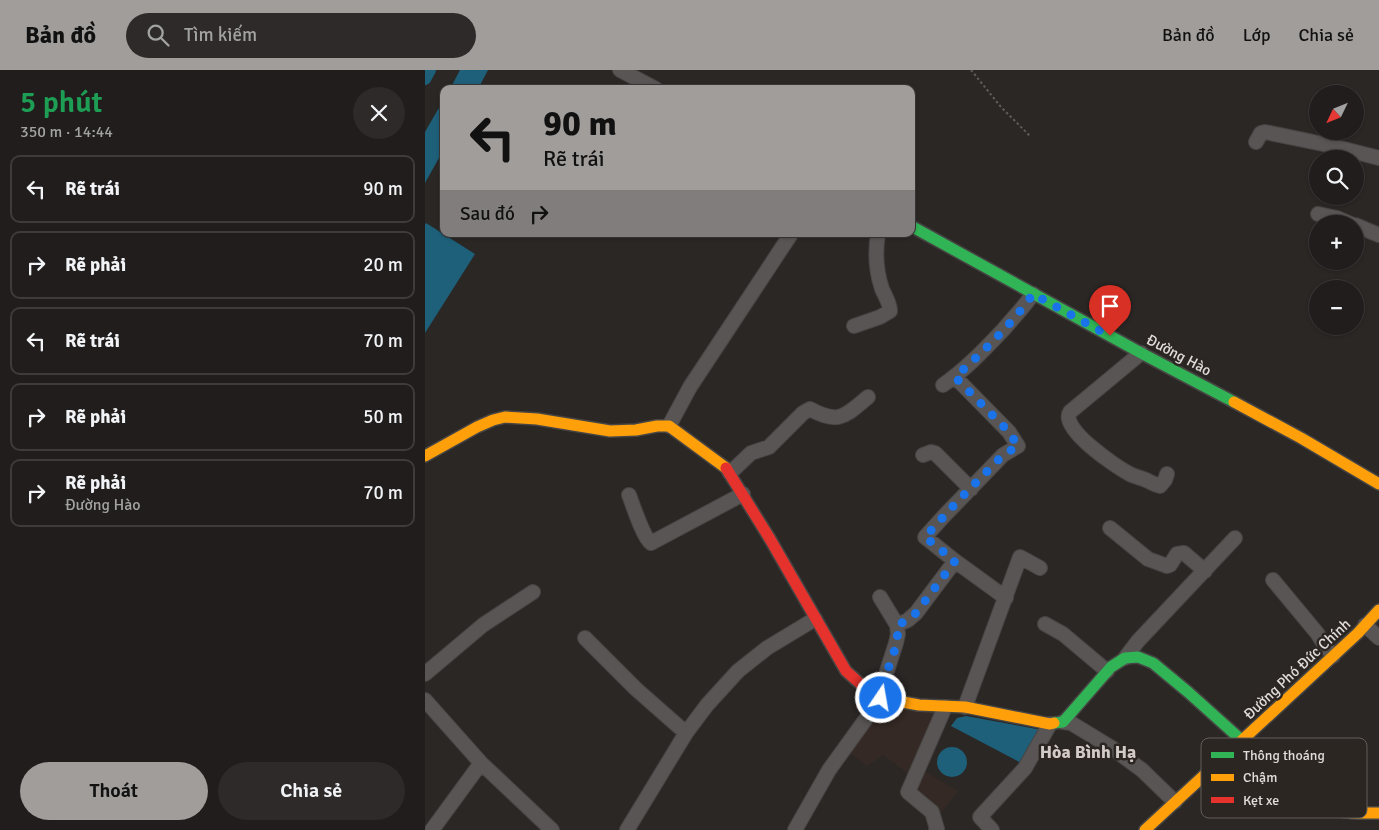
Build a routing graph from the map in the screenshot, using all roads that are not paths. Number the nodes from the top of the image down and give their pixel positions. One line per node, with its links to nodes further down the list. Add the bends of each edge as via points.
1 (620, 70): 2 (street)
2 (648, 85)
3 (1256, 142): 4 (street, via 1265,132)
4 (1379, 158)
5 (1318, 214): 6 (street)
6 (1323, 215)
7 (915, 228): 12 (street, Đường Hào)
8 (1364, 229): 9 (street)
9 (1379, 235)
10 (789, 237): 18 (street, via 690,387)
11 (878, 237): 13 (street, via 880,283 890,311)
12 (1033, 294): 14 (street, Đường Hào); 15 (street)
13 (854, 326)
14 (1141, 353): 22 (street, via 1070,412 1068,418 1086,442 1128,474 1160,486); 23 (street, Đường Hào, via 1301,438)
15 (955, 377): 16 (street); 24 (street, via 1009,432 1018,446 1003,455)
16 (943, 385)
17 (868, 397): 21 (street, via 841,416 830,418 810,409 769,447 751,453)
18 (669, 426): 20 (street, via 610,431 505,416 477,427); 21 (street)
19 (923, 455): 24 (street, via 935,453)
20 (425, 456)
21 (730, 473): 25 (street)
22 (1167, 474)
23 (1379, 484)
24 (971, 489): 29 (street, via 925,537)
25 (743, 494): 26 (street, via 651,543); 37 (street)
26 (629, 495)
27 (1110, 528): 31 (street, via 1149,559 1167,566 1180,553)
28 (1235, 538): 31 (street)
29 (955, 561): 35 (street); 39 (street, via 916,613)
30 (1040, 568): 35 (street, via 1020,558)
31 (1205, 571): 44 (street)
32 (1273, 580): 43 (street)
33 (533, 592): 46 (street, via 483,624)
34 (880, 597): 39 (street)
35 (1006, 598): 50 (street)
36 (1379, 610): 40 (street, Đường Phó Đức Chính)
37 (815, 619): 47 (street, via 846,671 861,686); 52 (street, via 737,671)
38 (1045, 624): 45 (street, via 1063,634)
39 (897, 625): 47 (street, via 896,644)
40 (1365, 625): 42 (street); 43 (street, Đường Phó Đức Chính)
41 (585, 638): 52 (street)
42 (1379, 638)
43 (1333, 656): 54 (street, Đường Phó Đức Chính)
44 (1125, 658): 45 (street); 53 (street, via 1138,657 1153,664)
45 (1107, 671): 51 (street)
46 (425, 674)
47 (881, 698): 49 (street); 61 (street, via 829,770)
48 (425, 700): 55 (street)
49 (945, 707): 50 (street); 62 (street, via 908,792 932,812)
50 (965, 708): 51 (street)
51 (1056, 723): 57 (street, via 1071,723 1112,748 1142,770); 63 (street, via 1025,768 980,817)
52 (686, 733): 60 (street)
53 (1239, 738)
54 (1246, 738)
55 (481, 763): 58 (street); 59 (street)
56 (1201, 779): 57 (street, Đường Phó Đức Chính)
57 (1175, 802): 64 (street, Đường Phó Đức Chính)
58 (432, 830)
59 (552, 830)
60 (627, 830)
61 (795, 830)
62 (936, 830)
63 (993, 830)
64 (1145, 830)

